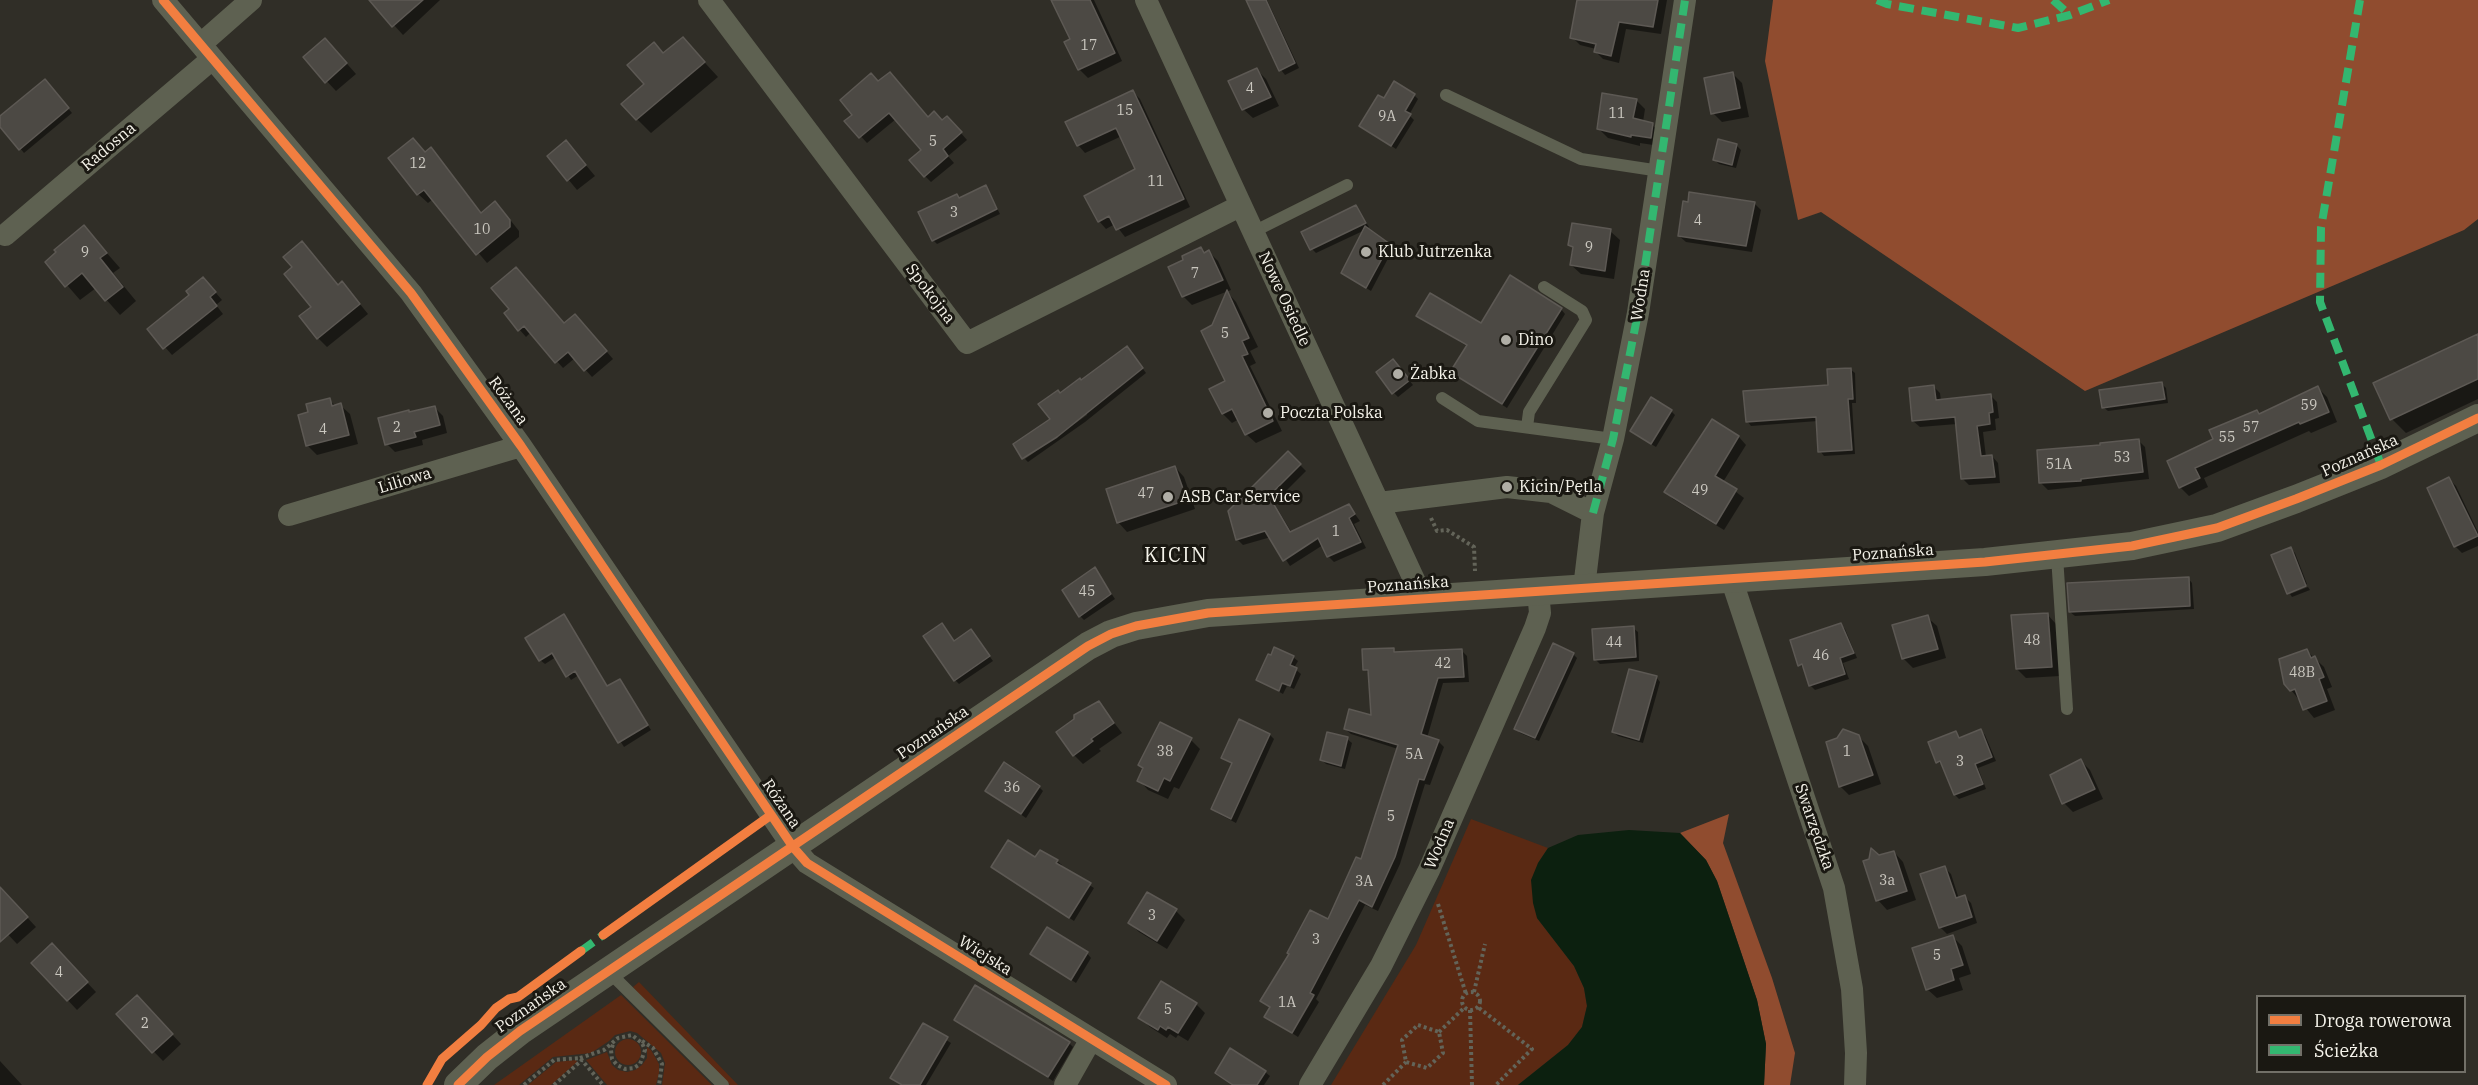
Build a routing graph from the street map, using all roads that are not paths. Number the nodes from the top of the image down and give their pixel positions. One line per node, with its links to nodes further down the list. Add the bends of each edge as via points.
1 (164, 0): 6 (street, Różana)
2 (251, 0): 6 (street, Radosna)
3 (709, 0): 10 (street, Spokojna, via 966,342)
4 (1146, 0): 10 (street, Nowe Osiedle)
5 (1685, 0): 8 (street, Wodna)
6 (206, 51): 12 (street, Radosna); 18 (street, Różana, via 401,281)
7 (1446, 95): 8 (lane, via 1581,159)
8 (1660, 171): 17 (street, Wodna)
9 (1347, 184): 11 (lane)
10 (1240, 206): 11 (street, Nowe Osiedle)
11 (1253, 232): 19 (street, Nowe Osiedle)
12 (5, 235)
13 (1544, 287): 16 (lane, via 1582,311 1586,320 1529,412)
14 (1442, 398): 16 (lane, via 1478,420)
15 (2478, 418): 22 (street, Poznańska, via 2381,465 2217,528 2142,545)
16 (1527, 427): 17 (lane)
17 (1613, 439): 20 (street, Wodna)
18 (521, 446): 21 (street, Liliowa); 28 (street, Różana)
19 (1379, 503): 20 (street, via 1507,487 1551,492); 26 (street, Nowe Osiedle)
20 (1593, 513): 24 (street, Wodna)
21 (289, 515)
22 (2057, 556): 23 (street, Poznańska); 27 (lane)
23 (1731, 578): 24 (street, Poznańska); 36 (street, Swarzędzka, via 1834,888 1852,989)
24 (1584, 588): 25 (street, Poznańska)
25 (1538, 591): 26 (street, Poznańska); 35 (street, Wodna, via 1540,613 1535,628 1429,870 1381,966)
26 (1423, 598): 28 (street, Poznańska, via 1208,613 1111,634 1078,652)
27 (2067, 709)
28 (792, 847): 29 (street, Poznańska); 30 (street, Wiejska, via 807,863)
29 (608, 971): 31 (street, Poznańska, via 520,1031); 32 (lane)
30 (1091, 1039): 33 (street); 34 (street, Wiejska)
31 (458, 1085)
32 (723, 1085)
33 (1065, 1085)
34 (1166, 1085)
35 (1310, 1085)
36 (1855, 1085)

